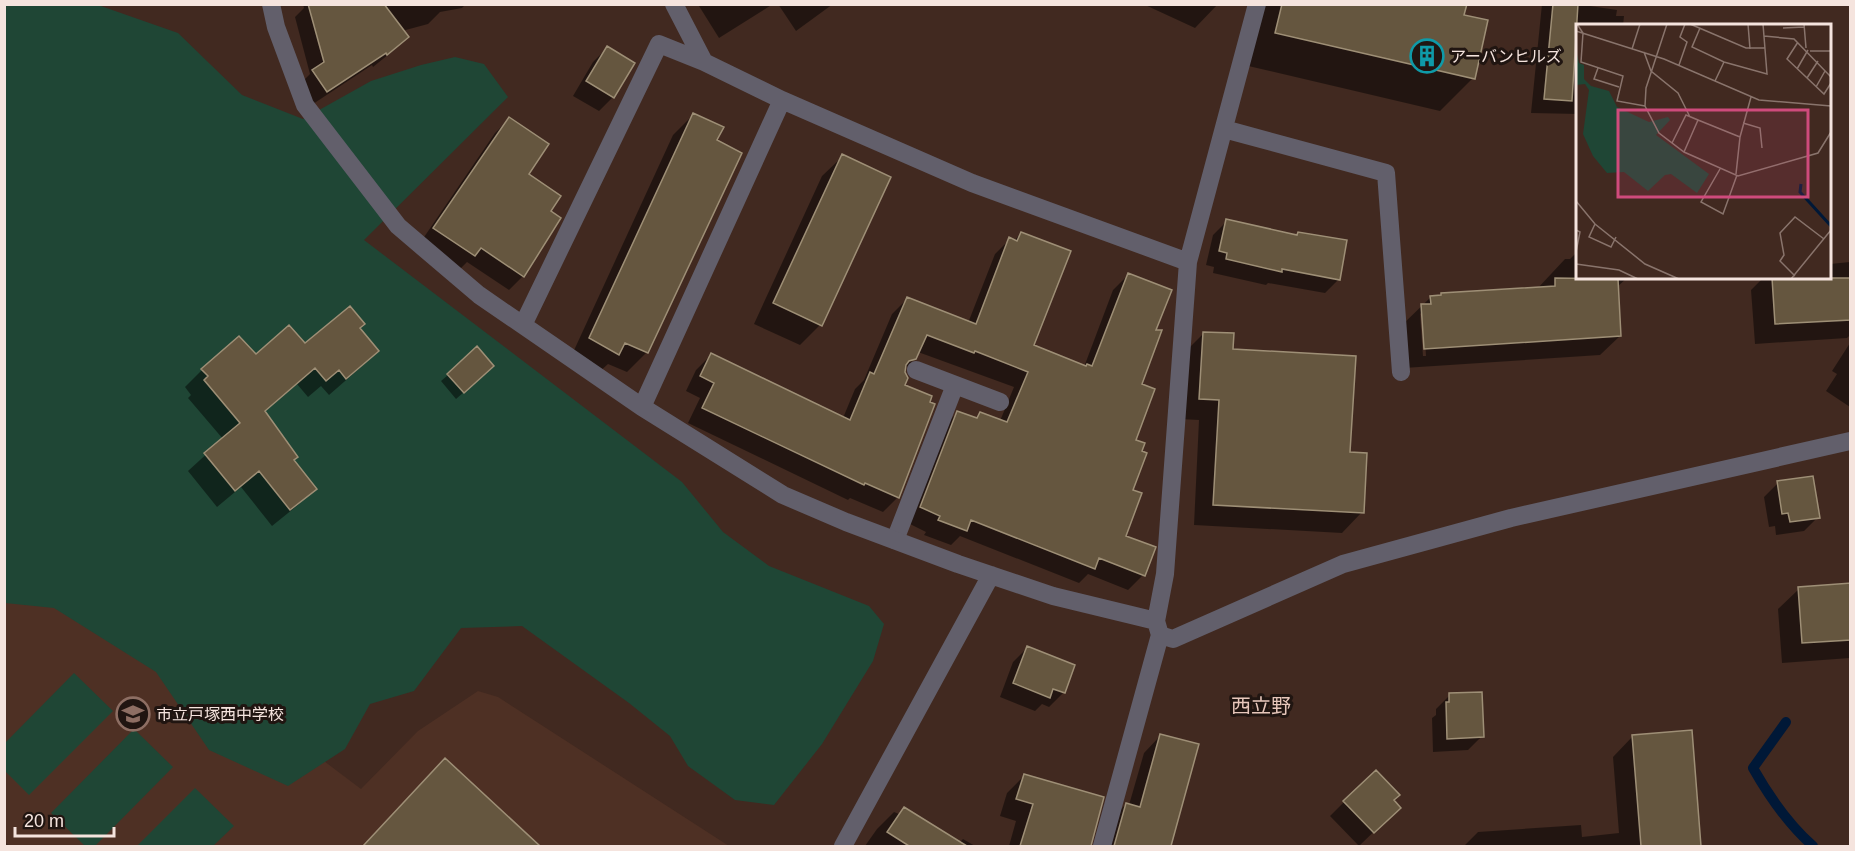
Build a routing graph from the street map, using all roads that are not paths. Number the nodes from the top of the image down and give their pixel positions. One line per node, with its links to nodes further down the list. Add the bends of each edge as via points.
1 (271, 4): 8 (street, via 305,105 356,174 398,226 479,295)
2 (674, 4): 4 (street)
3 (1257, 4): 6 (street)
4 (704, 62): 5 (street); 8 (street, via 659,44)
5 (782, 100): 7 (street, via 972,183); 13 (street)
6 (1224, 129): 7 (street); 10 (street, via 1386,173)
7 (1188, 262): 17 (street)
8 (523, 325): 13 (street)
9 (916, 370): 11 (street)
10 (1401, 372)
11 (955, 385): 12 (street); 15 (street)
12 (1000, 402)
13 (642, 407): 15 (street, via 783,495)
14 (1851, 441): 17 (street, via 1511,518 1343,564 1173,639)
15 (895, 540): 16 (street)
16 (991, 575): 17 (street); 18 (street)
17 (1158, 628): 19 (street)
18 (843, 846)
19 (1102, 846)

